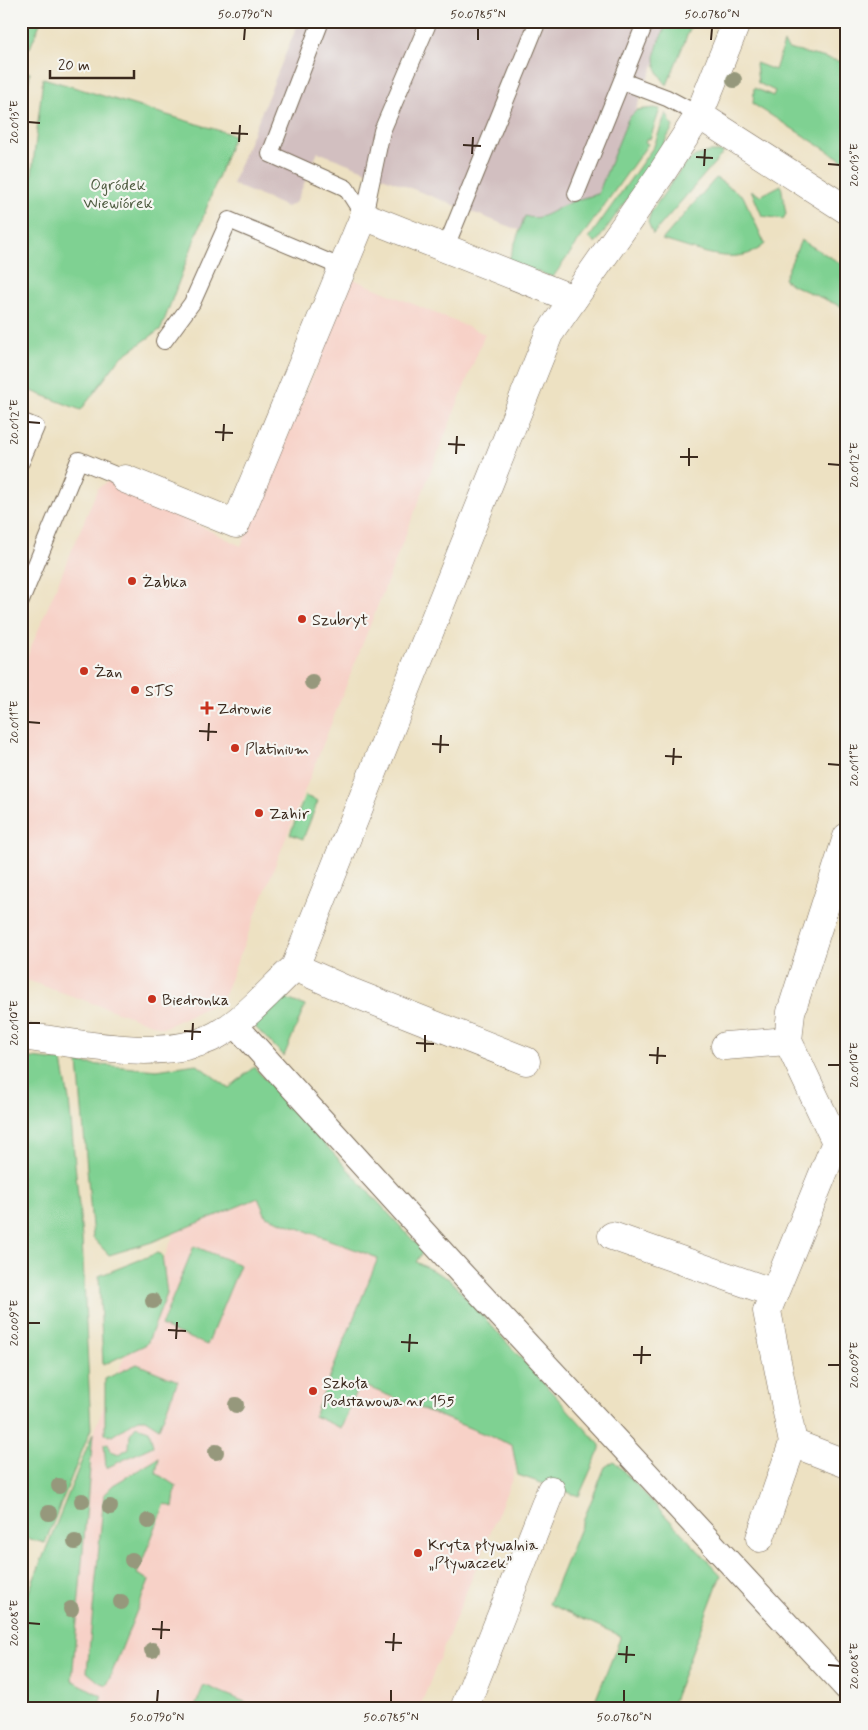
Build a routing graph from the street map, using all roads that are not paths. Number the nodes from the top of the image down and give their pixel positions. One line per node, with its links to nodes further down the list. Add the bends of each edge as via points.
1 (321, 21): 10 (lane, via 270,154 346,188)
2 (429, 21): 10 (lane, via 382,131)
3 (538, 21): 11 (lane)
4 (646, 21): 6 (lane)
5 (738, 21): 7 (street)
6 (622, 81): 7 (lane, via 667,98); 8 (lane)
7 (698, 115): 9 (street); 13 (street, via 661,174)
8 (576, 194)
9 (847, 210)
10 (364, 216): 11 (street); 12 (street)
11 (445, 249): 13 (street)
12 (342, 268): 14 (lane, via 229,220 192,303); 17 (street, via 236,524)
13 (573, 299): 20 (street, via 549,334)
14 (164, 341)
15 (21, 421): 16 (lane, via 36,427)
16 (21, 462)
17 (125, 479): 18 (lane, via 79,460)
18 (21, 601)
19 (847, 837): 23 (street, via 792,1012)
20 (295, 967): 22 (street, via 235,1023 187,1047 142,1051); 25 (street)
21 (241, 1030): 33 (street)
22 (21, 1036)
23 (788, 1041): 24 (street); 26 (street)
24 (725, 1046)
25 (526, 1061)
26 (842, 1144): 28 (street)
27 (612, 1236): 28 (street)
28 (774, 1294): 29 (street, via 767,1311)
29 (793, 1443): 30 (street); 32 (street)
30 (847, 1464)
31 (551, 1490): 34 (street)
32 (760, 1538)
33 (847, 1689)
34 (464, 1709)

